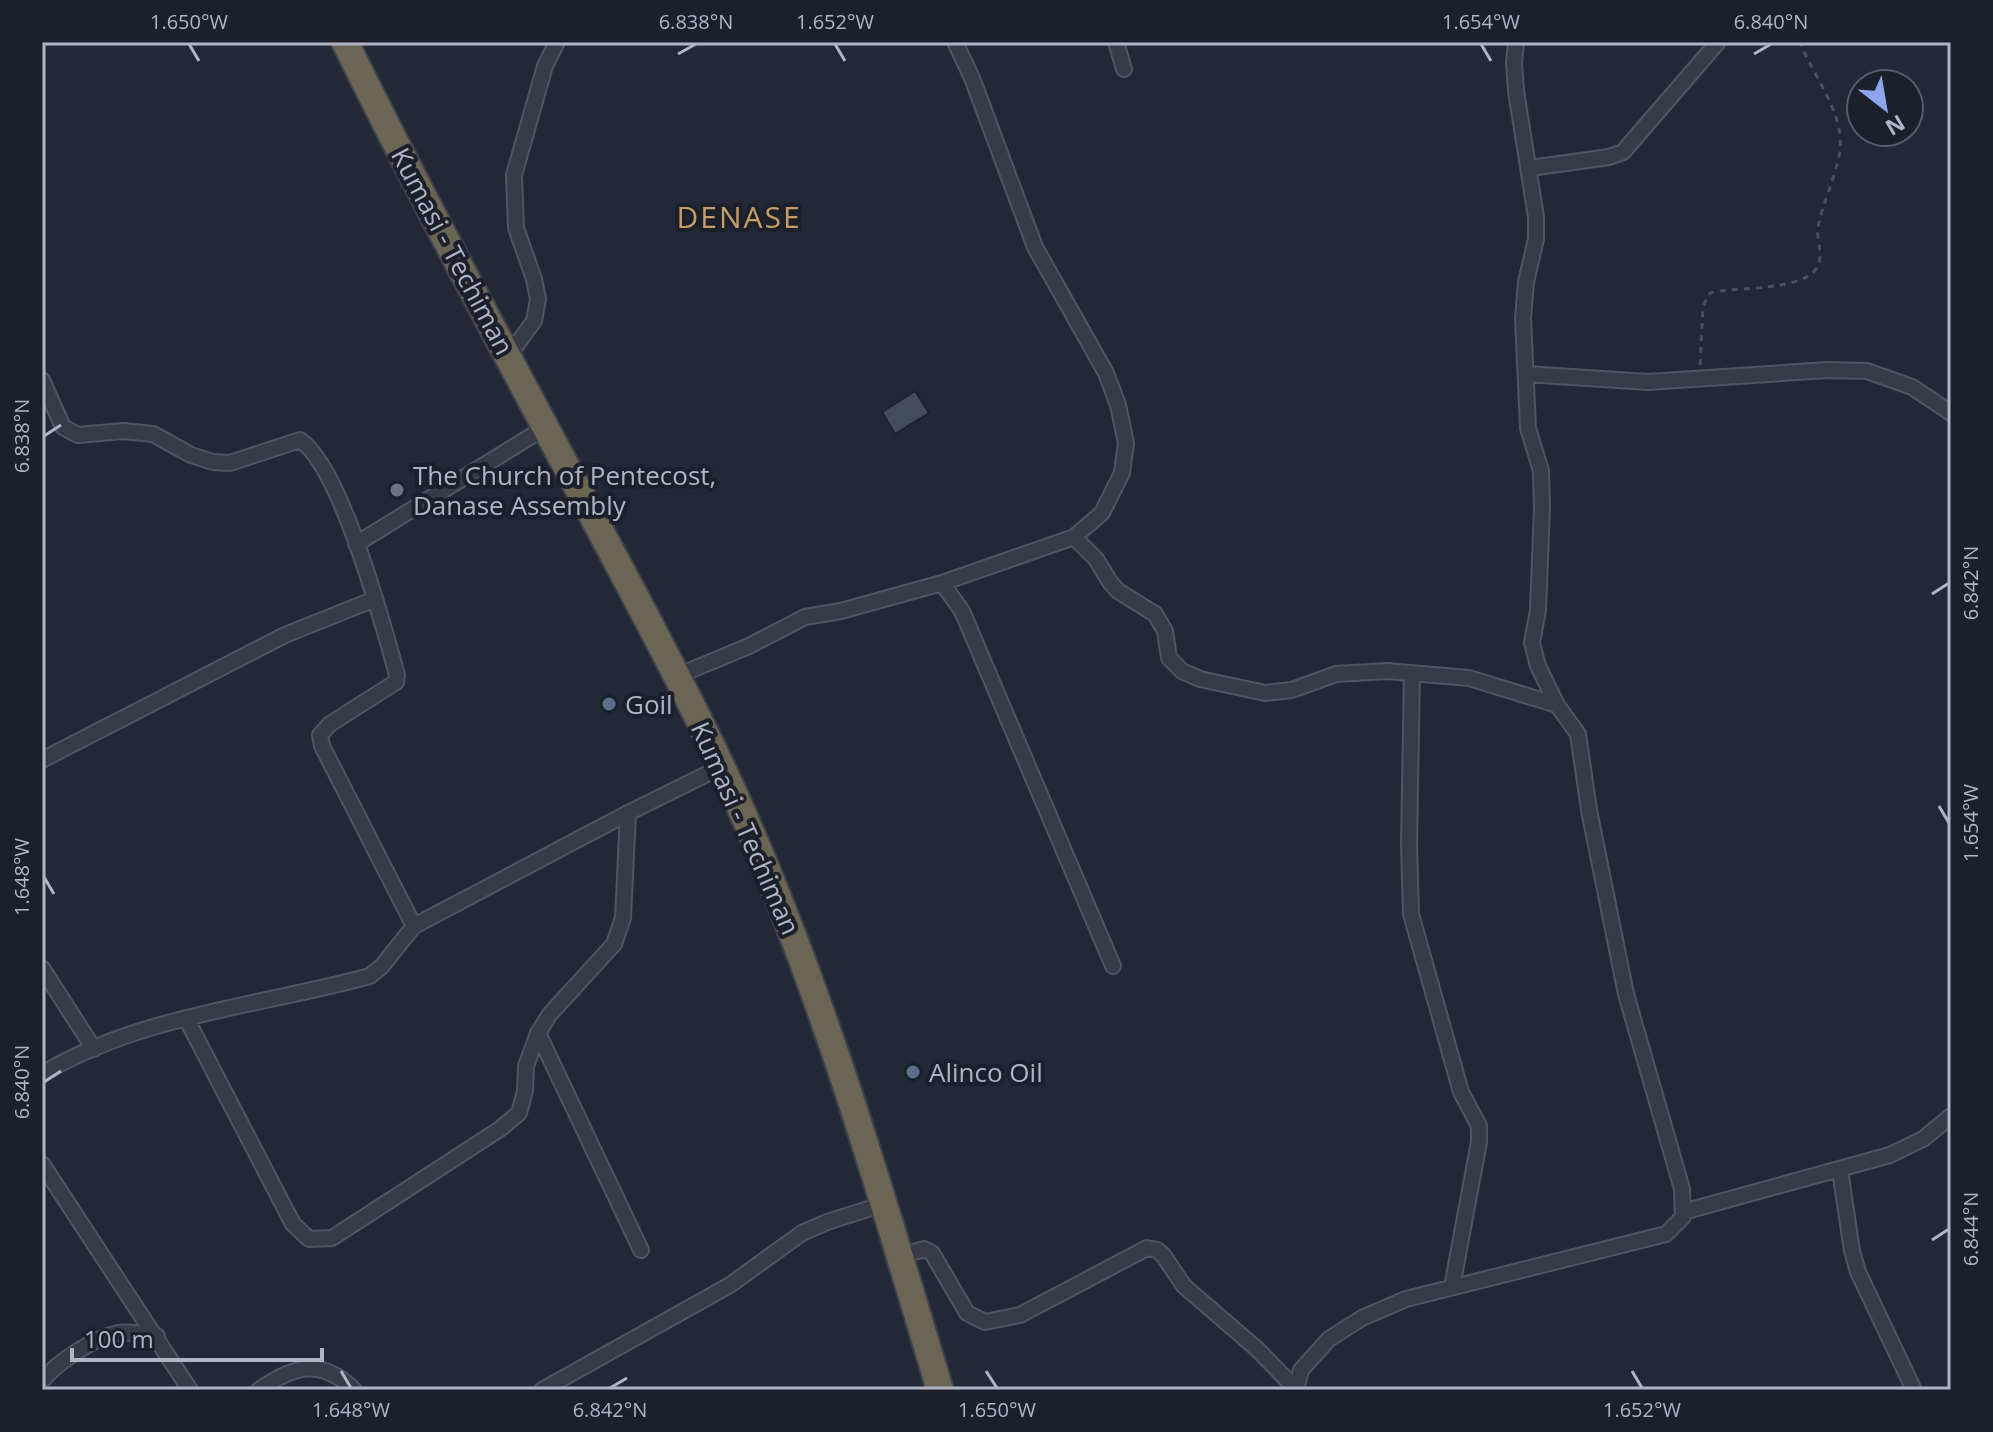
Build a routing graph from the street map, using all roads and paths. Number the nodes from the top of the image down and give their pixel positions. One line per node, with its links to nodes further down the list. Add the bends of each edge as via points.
1 (345, 42): 10 (highway, Kumasi - Techiman)
2 (557, 42): 10 (street, via 545,66 514,175 516,228 538,299 534,321)
3 (955, 42): 16 (street, via 1035,247 1106,373 1118,405 1126,443 1122,473 1102,513)
4 (1116, 42): 8 (street)
5 (1516, 42): 9 (street, via 1516,91)
6 (1718, 42): 9 (street, via 1623,152)
7 (1800, 42): 12 (path, via 1833,110 1841,147 1819,222 1820,259 1816,270 1797,281 1710,293 1703,306)
8 (1124, 69)
9 (1530, 168): 11 (street, via 1536,239 1523,318)
10 (509, 355): 15 (highway, Kumasi - Techiman)
11 (1526, 374): 12 (street, via 1648,382); 22 (street, via 1528,428 1541,471 1542,508 1532,643)
12 (1699, 378): 14 (street, via 1867,371 1912,387)
13 (42, 380): 17 (street, via 63,427 78,435 153,434 191,455 230,463 300,440 309,446 339,499)
14 (1951, 413)
15 (546, 427): 17 (street); 21 (highway, Kumasi - Techiman)
16 (1074, 537): 18 (street); 20 (street, via 1118,591 1155,614 1165,631 1169,658 1200,679 1265,693 1292,690 1336,674)
17 (356, 544): 19 (street)
18 (942, 583): 21 (street, via 805,617); 27 (street, via 962,611)
19 (375, 599): 23 (street, via 285,635); 26 (street, via 396,682 320,735)
20 (1412, 673): 22 (street, via 1469,678); 40 (street, via 1411,914 1461,1092 1479,1126)
21 (677, 676): 24 (highway, Kumasi - Techiman)
22 (1557, 705): 37 (street, via 1578,734 1626,994 1682,1189)
23 (42, 760)
24 (721, 767): 25 (street); 36 (highway, Kumasi - Techiman, via 810,978)
25 (628, 813): 26 (street); 30 (street, via 623,918 614,944)
26 (414, 926): 29 (street, via 370,976)
27 (1113, 966)
28 (42, 968): 31 (street)
29 (186, 1018): 30 (street, via 293,1224 309,1239 332,1238 519,1113 526,1066); 31 (street)
30 (538, 1033): 38 (street)
31 (94, 1049): 32 (street)
32 (42, 1074)
33 (1951, 1116): 35 (street, via 1923,1139)
34 (42, 1164): 41 (street)
35 (1840, 1170): 37 (street); 49 (street, via 1858,1272)
36 (884, 1204): 39 (highway, Kumasi - Techiman); 46 (street, via 802,1233 730,1285)
37 (1683, 1212): 40 (street, via 1666,1234)
38 (641, 1250)
39 (900, 1256): 47 (highway, Kumasi - Techiman); 48 (street, via 924,1249 932,1253 967,1313 985,1322 1020,1315 1147,1248 1157,1250 1184,1286)
40 (1452, 1287): 48 (street, via 1406,1299 1329,1339 1301,1370)
41 (157, 1336): 42 (street, via 119,1333 85,1347); 43 (street)
42 (42, 1381)
43 (190, 1390)
44 (259, 1390): 45 (street, via 295,1369 318,1367)
45 (354, 1390)
46 (542, 1390)
47 (940, 1390)
48 (1296, 1390)
49 (1914, 1390)

